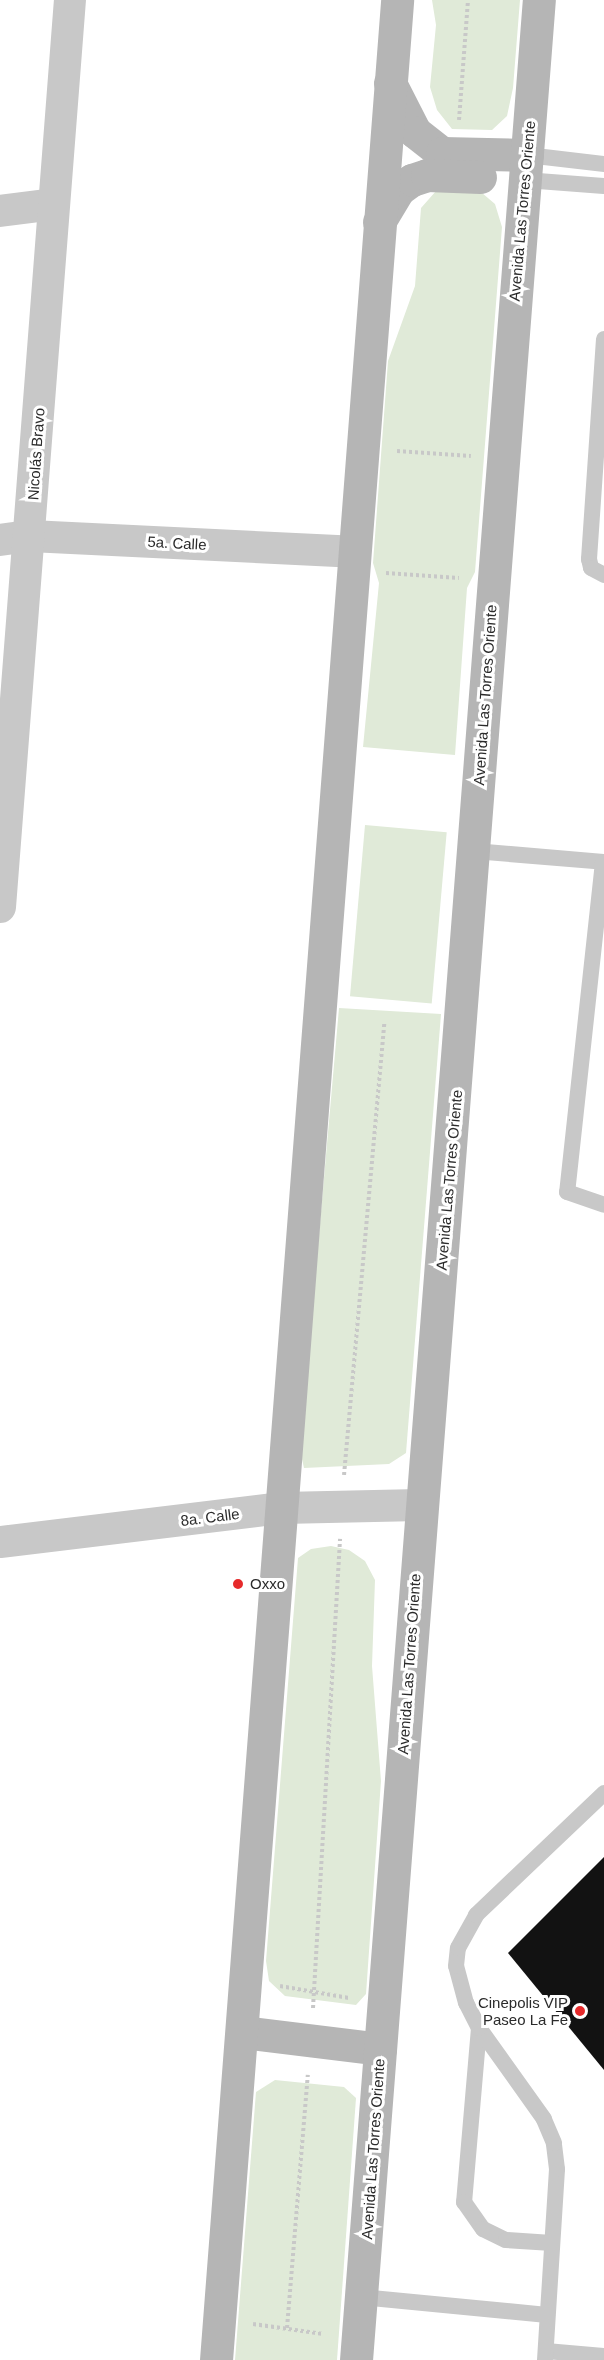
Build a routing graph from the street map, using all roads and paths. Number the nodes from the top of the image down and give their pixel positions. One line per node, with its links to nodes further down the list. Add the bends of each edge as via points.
1 (70, 0): 10 (street, Nicolás Bravo)
2 (397, 0): 5 (street)
3 (468, 0): 6 (path)
4 (539, 0): 8 (street, Avenida Las Torres Oriente)
5 (390, 83): 6 (street, via 415,132 433,147); 12 (street)
6 (457, 156): 8 (street)
7 (604, 164): 8 (lane)
8 (526, 168): 9 (lane); 12 (street, via 427,175 398,190); 15 (street, Avenida Las Torres Oriente)
9 (604, 186)
10 (54, 204): 11 (street); 16 (street, Nicolás Bravo)
11 (0, 211)
12 (379, 223): 14 (street)
13 (604, 339): 18 (lane, via 589,559 591,568)
14 (361, 448): 15 (path); 17 (street)
15 (502, 459): 19 (street, Avenida Las Torres Oriente)
16 (15, 538): 17 (street, 5a. Calle); 22 (street, Nicolás Bravo)
17 (353, 561): 19 (path); 28 (street)
18 (604, 575)
19 (493, 580): 20 (street, Avenida Las Torres Oriente)
20 (474, 851): 21 (lane); 26 (street, Avenida Las Torres Oriente)
21 (603, 862): 25 (lane, via 567,1192)
22 (2, 868): 23 (street, Nicolás Bravo)
23 (0, 908)
24 (384, 1024): 27 (path)
25 (604, 1205)
26 (420, 1504): 27 (street, 8a. Calle); 37 (street, Avenida Las Torres Oriente)
27 (342, 1506): 28 (street, 8a. Calle); 32 (path)
28 (282, 1508): 29 (street, 8a. Calle); 35 (street)
29 (0, 1542)
30 (604, 1793): 34 (lane, via 502,1887 466,1929 456,1966 466,2003)
31 (272, 1979): 32 (path, via 285,1990)
32 (314, 1993): 33 (path); 36 (path)
33 (353, 1998)
34 (479, 2028): 38 (lane, via 544,2119 554,2143); 38 (lane, via 464,2202 483,2229 506,2240)
35 (242, 2032): 36 (street); 41 (street)
36 (311, 2040): 37 (street); 42 (path)
37 (380, 2049): 39 (street, Avenida Las Torres Oriente)
38 (552, 2243): 40 (lane)
39 (361, 2297): 40 (lane); 43 (street, Avenida Las Torres Oriente)
40 (548, 2315): 44 (lane)
41 (220, 2320): 42 (path); 46 (street)
42 (287, 2328): 43 (path)
43 (357, 2349)
44 (545, 2356): 45 (lane)
45 (604, 2356)
46 (216, 2360)

